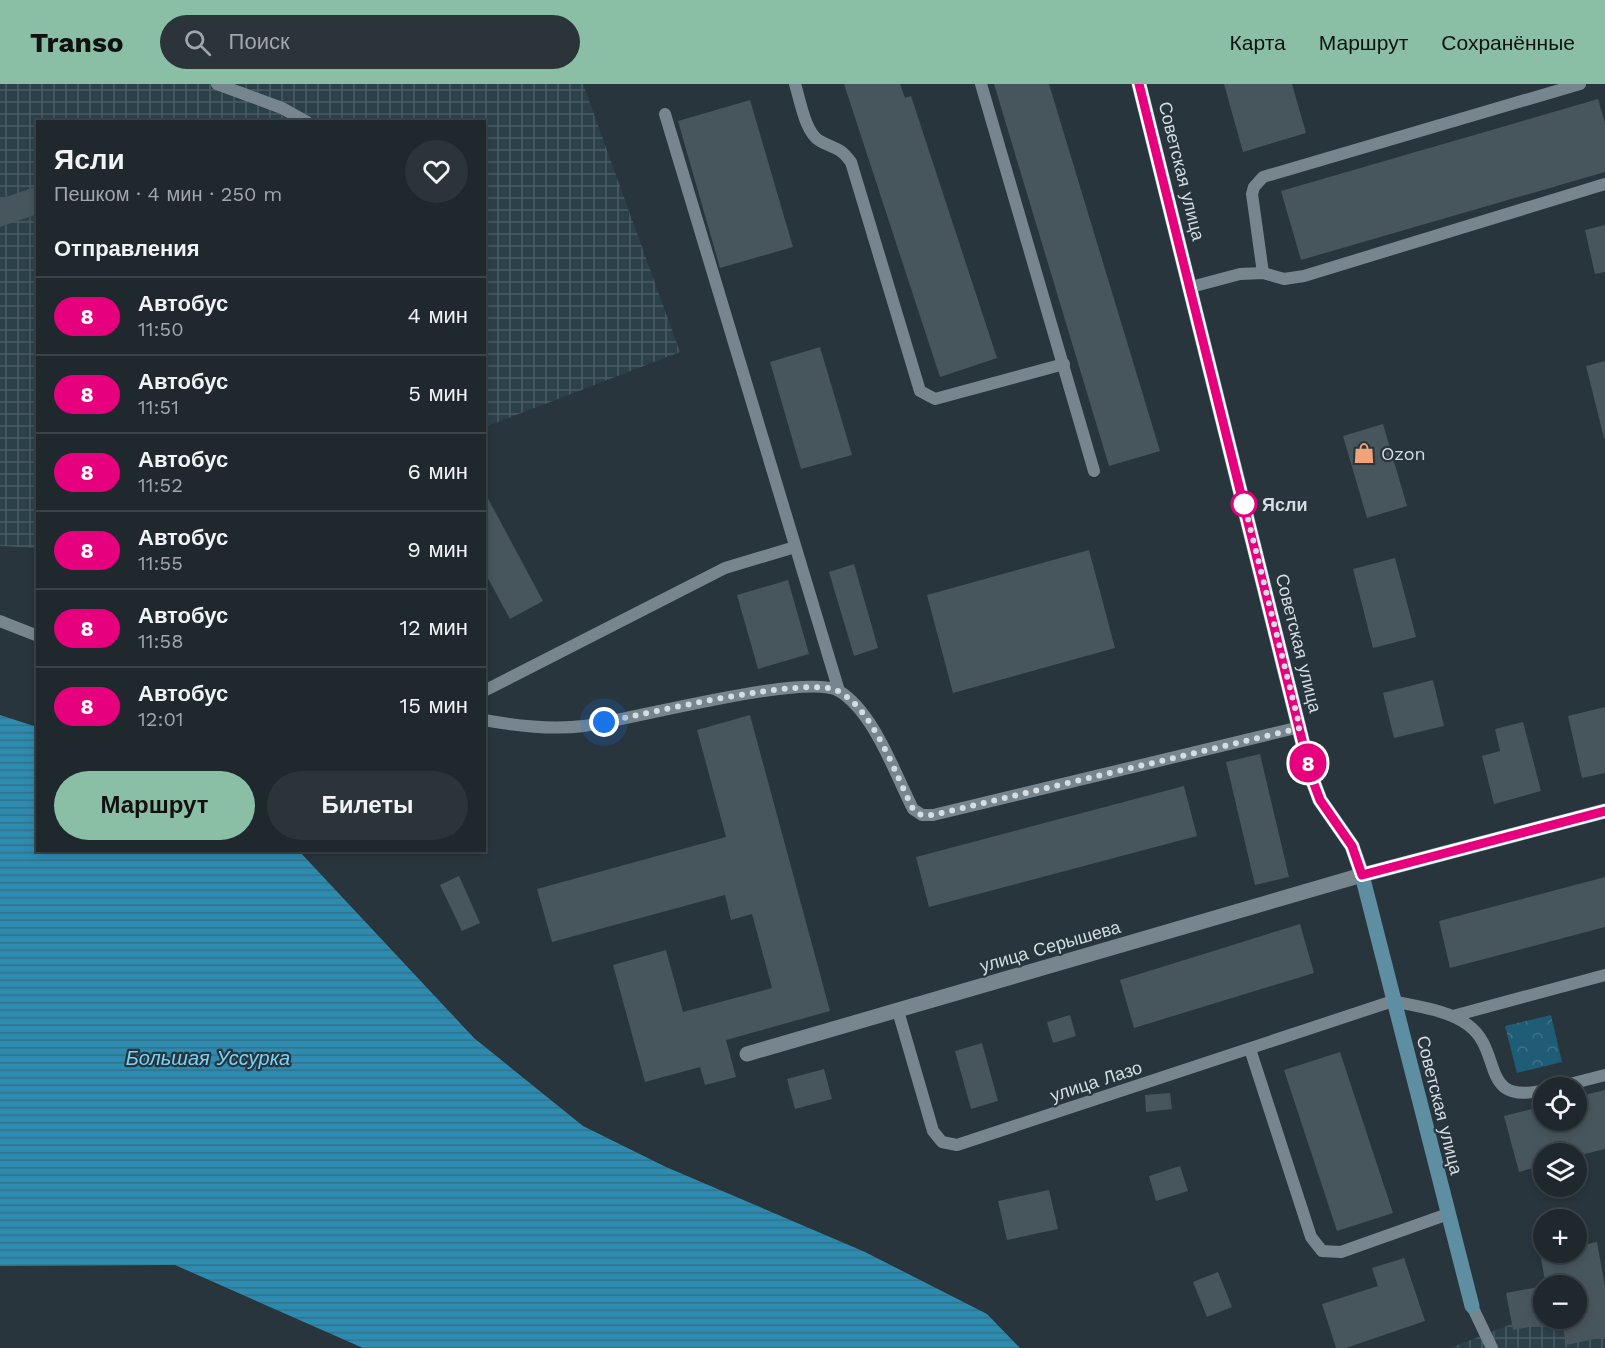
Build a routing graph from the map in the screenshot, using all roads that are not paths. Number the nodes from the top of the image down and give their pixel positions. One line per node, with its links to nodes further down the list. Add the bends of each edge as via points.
1 (217, 84): 7 (lane)
2 (795, 84): 11 (lane, via 818,140 841,148 850,162 920,391 935,399)
3 (981, 84): 11 (lane)
4 (1139, 84): 10 (main road, Советская улица)
5 (1580, 84): 9 (lane, via 1263,177 1252,194)
6 (665, 114): 13 (lane)
7 (304, 120)
8 (1605, 184): 9 (lane, via 1304,276 1284,279)
9 (1263, 273): 10 (lane, via 1240,274)
10 (1191, 287): 19 (main road, Советская улица)
11 (1064, 364): 12 (lane)
12 (1094, 471)
13 (795, 547): 16 (lane, via 725,568); 17 (lane)
14 (0, 621): 15 (lane)
15 (36, 635)
16 (486, 690)
17 (839, 691): 18 (lane, via 802,686 583,726 529,727); 19 (lane, via 862,712 913,809 921,815)
18 (486, 720)
19 (1300, 728): 21 (main road, Советская улица, via 1320,800 1352,846)
20 (1605, 811): 21 (main road)
21 (1362, 875): 23 (main road, Советская улица); 24 (street, улица Серышева)
22 (1605, 975): 25 (lane)
23 (1393, 1001): 25 (lane); 26 (lane, улица Лазо); 31 (main road, Советская улица)
24 (898, 1011): 26 (lane, улица Лазо, via 933,1131 942,1142 957,1145); 27 (street, улица Серышева)
25 (1453, 1016): 30 (lane, via 1479,1036 1499,1084 1511,1093)
26 (1250, 1049): 31 (lane, via 1311,1237 1323,1251 1341,1252)
27 (747, 1053)
28 (1605, 1075): 29 (lane)
29 (1587, 1080)
30 (1533, 1093)
31 (1448, 1214): 32 (main road, Советская улица)
32 (1472, 1306): 33 (lane)
33 (1492, 1348)

